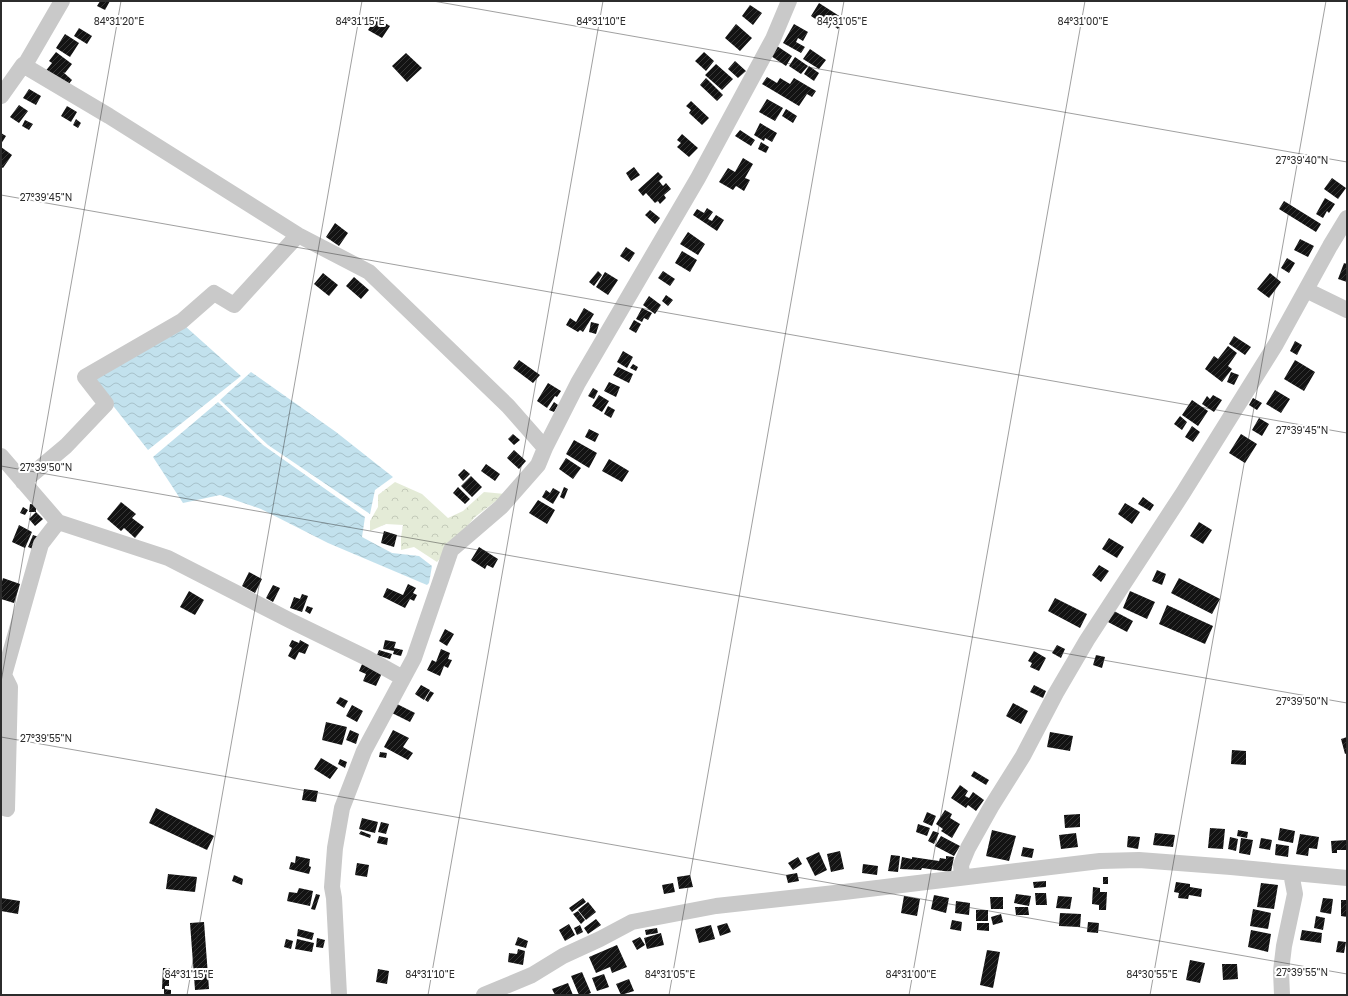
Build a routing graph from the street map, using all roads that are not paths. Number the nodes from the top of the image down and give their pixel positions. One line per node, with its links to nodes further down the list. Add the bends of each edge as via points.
1 (62, 1): 3 (street)
2 (789, 1): 9 (street, via 774,39 702,171 578,383)
3 (23, 65): 4 (street); 6 (street)
4 (1, 96)
5 (1347, 218): 7 (street)
6 (298, 235): 9 (street, via 369,272 508,406); 11 (street, via 234,305 214,293 182,321 85,377 106,404 66,446)
7 (1306, 290): 8 (street); 16 (street, via 1268,357 1060,686 1023,756 968,848 961,865)
8 (1347, 310)
9 (545, 448): 13 (street, via 538,465 501,507 451,550 414,658)
10 (1, 456): 11 (street)
11 (23, 482): 12 (street)
12 (58, 522): 13 (street, via 168,558); 14 (street, via 41,544 4,675 10,687 10,694 7,809)
13 (403, 678): 18 (street, via 364,751 342,808 332,887)
14 (1, 807)
15 (1291, 873): 16 (street, via 1139,860 1100,861); 17 (street); 20 (street, via 1294,894 1281,971)
16 (962, 877): 19 (street, via 716,906 632,922 563,956 532,975)
17 (1347, 878)
18 (339, 995)
19 (484, 995)
20 (1282, 995)

